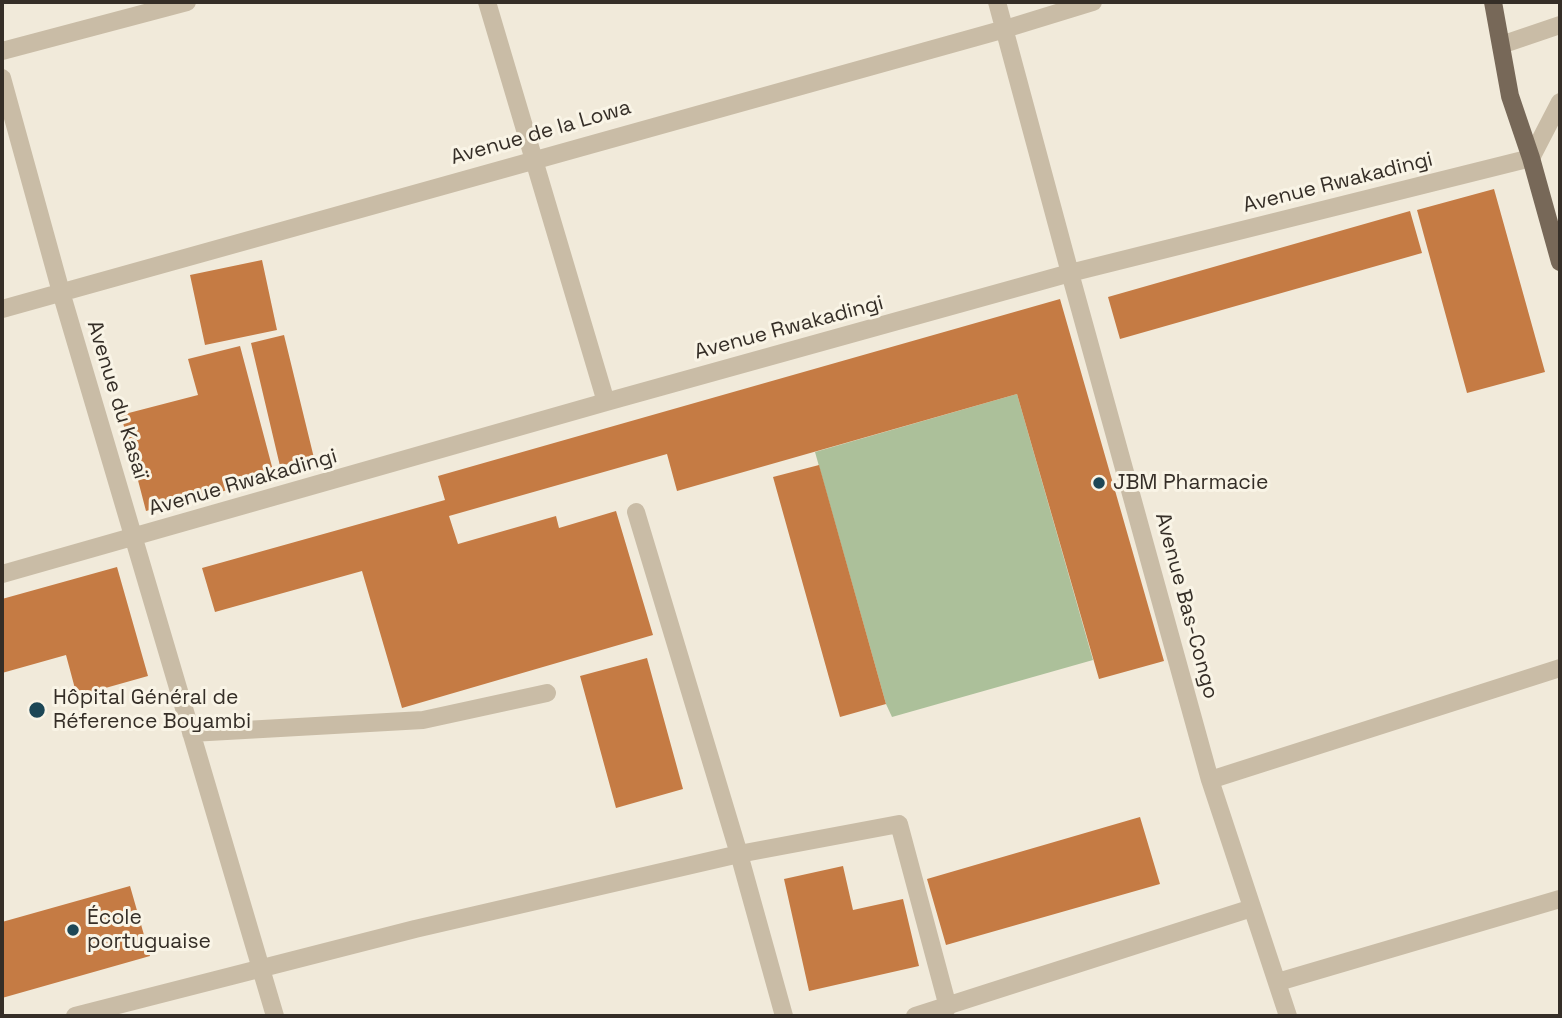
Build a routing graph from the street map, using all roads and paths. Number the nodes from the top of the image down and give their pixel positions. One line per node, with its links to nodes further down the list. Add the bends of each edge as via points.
1 (187, 2): 9 (street)
2 (487, 2): 12 (street)
3 (998, 2): 7 (street, Avenue Bas-Congo)
4 (1093, 2): 7 (street, Avenue de la Lowa)
5 (1493, 2): 8 (main road)
6 (1560, 26): 8 (street)
7 (1005, 29): 12 (street, Avenue de la Lowa); 15 (street, Avenue Bas-Congo)
8 (1501, 45): 13 (main road, via 1510,96)
9 (2, 51)
10 (2, 78): 16 (street, Avenue du Kasaï)
11 (1560, 102): 13 (street)
12 (535, 158): 16 (street, Avenue de la Lowa); 18 (street)
13 (1531, 158): 14 (main road); 15 (street, Avenue Rwakadingi)
14 (1560, 262)
15 (1070, 273): 18 (street, Avenue Rwakadingi); 25 (street, Avenue Bas-Congo)
16 (61, 292): 17 (street, Avenue de la Lowa); 20 (street, Avenue du Kasaï)
17 (2, 309)
18 (606, 402): 20 (street, Avenue Rwakadingi)
19 (636, 512): 26 (street)
20 (135, 538): 21 (street, Avenue Rwakadingi); 24 (street, Avenue du Kasaï)
21 (2, 574)
22 (1560, 668): 25 (street)
23 (547, 692): 24 (street, via 423,720)
24 (191, 733): 29 (street, Avenue du Kasaï)
25 (1210, 780): 28 (street, Avenue Bas-Congo)
26 (740, 854): 29 (street); 31 (street, via 899,824); 34 (street)
27 (1560, 900): 30 (street)
28 (1252, 908): 30 (street, Avenue Bas-Congo); 31 (street)
29 (262, 968): 32 (street); 33 (street, Avenue du Kasaï)
30 (1278, 982): 36 (street, Avenue Bas-Congo)
31 (948, 1007): 35 (street)
32 (75, 1016)
33 (275, 1016)
34 (784, 1016)
35 (915, 1016)
36 (1288, 1016)

